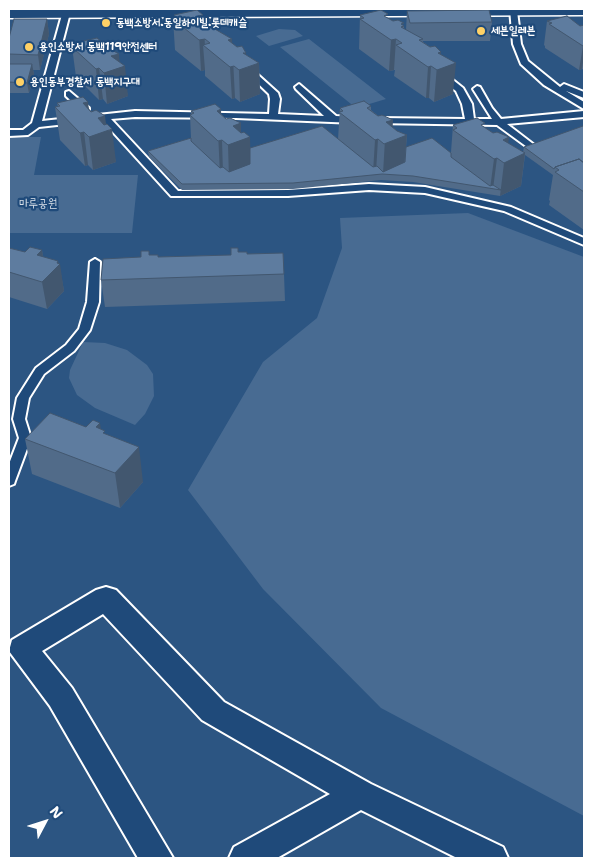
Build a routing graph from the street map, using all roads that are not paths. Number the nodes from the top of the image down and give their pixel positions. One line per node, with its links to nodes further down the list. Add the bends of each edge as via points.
1 (512, 10): 2 (street); 4 (street); 7 (lane, via 520,54)
2 (584, 10)
3 (9, 13): 4 (street)
4 (66, 13): 22 (lane)
5 (242, 64): 15 (lane, via 273,93)
6 (432, 68): 21 (lane, via 460,90 467,104)
7 (540, 78): 11 (lane); 12 (lane)
8 (299, 87): 18 (lane)
9 (478, 89): 20 (lane, via 488,110)
10 (69, 94): 16 (lane)
11 (566, 95): 13 (lane); 17 (lane, via 570,107)
12 (584, 95)
13 (584, 106)
14 (584, 114): 17 (lane)
15 (273, 116): 16 (lane, via 153,114); 18 (lane)
16 (98, 117): 22 (lane); 29 (lane, via 175,194)
17 (564, 117): 20 (lane)
18 (333, 119): 19 (lane)
19 (377, 122): 21 (lane); 24 (lane)
20 (499, 122): 21 (lane); 25 (lane)
21 (470, 123)
22 (36, 124): 23 (lane, via 25,133)
23 (9, 133)
24 (392, 134)
25 (534, 149)
26 (360, 176): 28 (lane)
27 (210, 181): 29 (lane)
28 (374, 187): 29 (lane, via 288,193); 31 (lane, via 424,190)
29 (224, 193)
30 (482, 193): 31 (lane)
31 (507, 209): 32 (lane)
32 (584, 242)
33 (96, 262): 34 (lane, via 93,302 84,330 70,348 37,375 23,398 19,419 25,438)
34 (9, 481)
35 (360, 794): 36 (street, via 213,712 106,598 22,648 61,698); 37 (street); 38 (street)
36 (156, 858)
37 (246, 858)
38 (491, 858)

